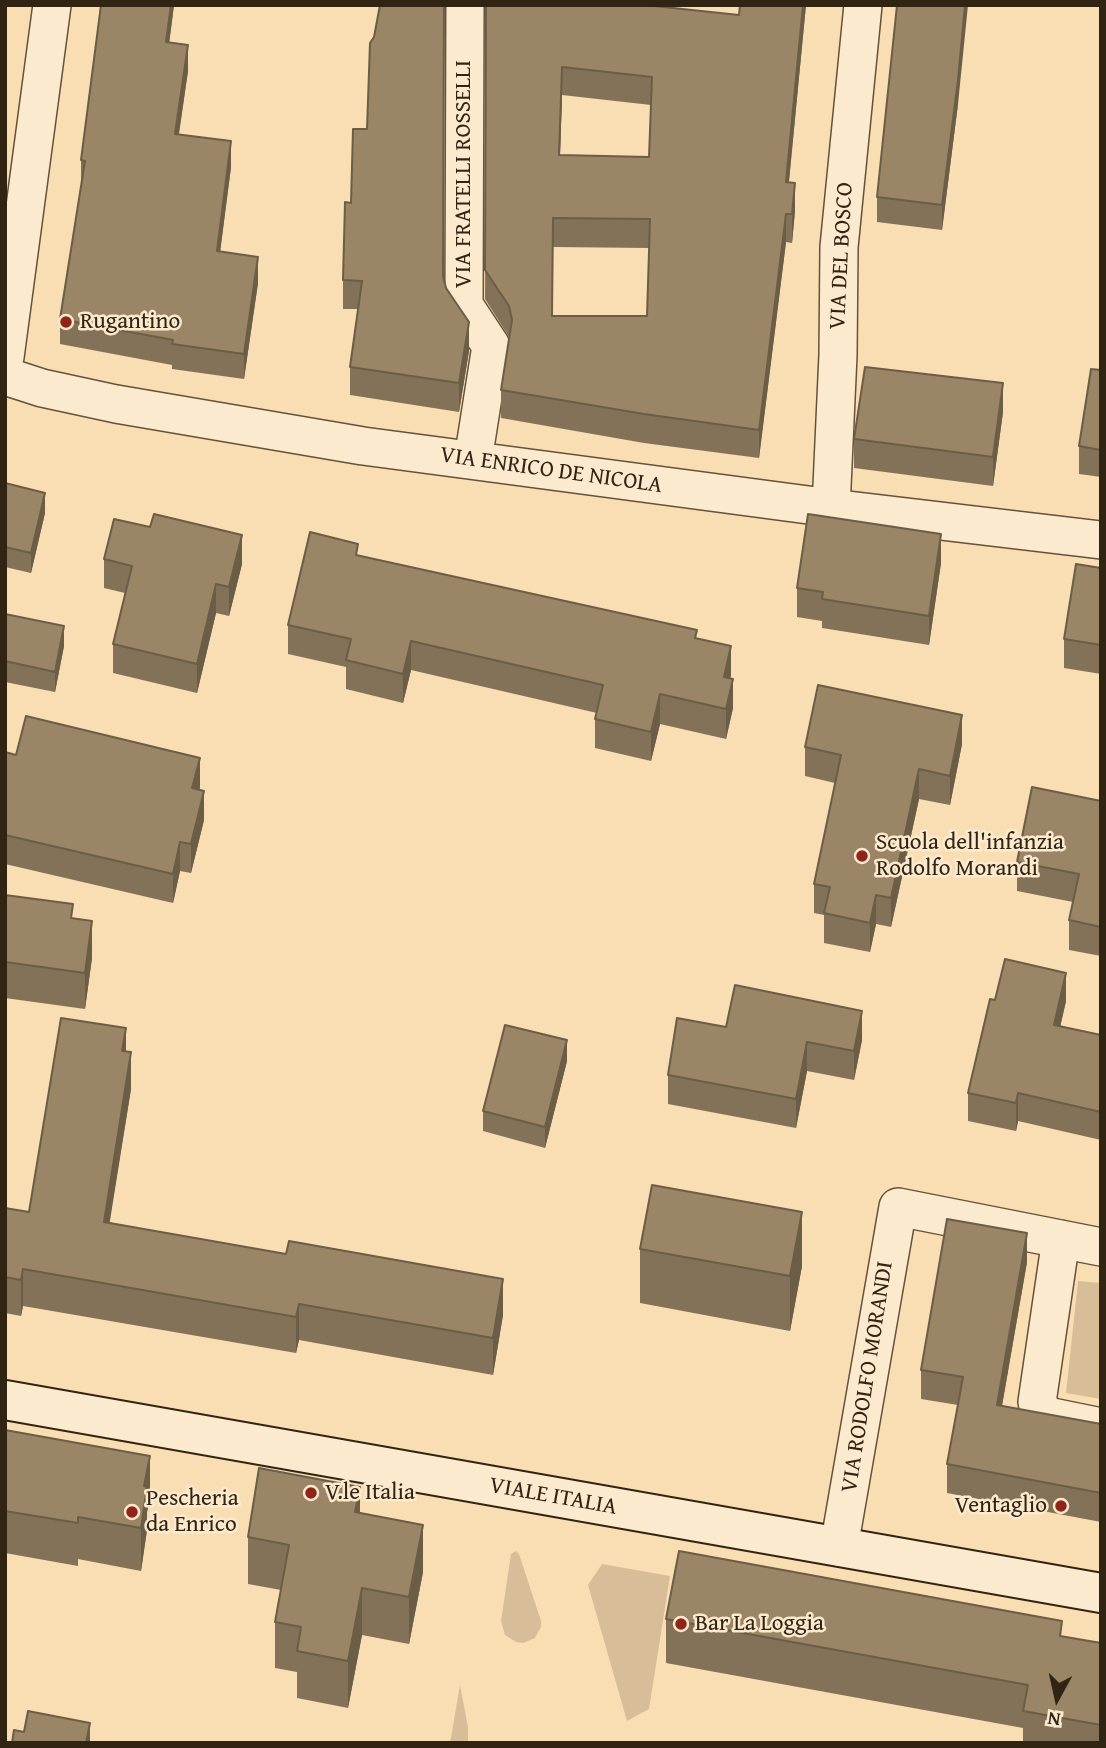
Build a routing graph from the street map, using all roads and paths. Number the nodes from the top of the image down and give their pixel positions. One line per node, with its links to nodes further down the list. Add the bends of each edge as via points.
1 (52, 5): 4 (street)
2 (464, 5): 6 (street, VIA FRATELLI ROSSELLI, via 464,305 491,346)
3 (863, 5): 7 (street, VIA DEL BOSCO, via 839,247)
4 (5, 357)
5 (5, 376): 6 (street, VIA ENRICO DE NICOLA, via 116,404)
6 (473, 460): 7 (street, VIA ENRICO DE NICOLA)
7 (831, 508): 8 (street, VIA ENRICO DE NICOLA)
8 (1101, 540)
9 (1061, 1239): 10 (street); 12 (street, via 1037,1402 1052,1418); 13 (street, VIA RODOLFO MORANDI, via 898,1207)
10 (1101, 1247)
11 (5, 1400): 13 (street, VIALE ITALIA)
12 (1101, 1427)
13 (839, 1547): 14 (street, VIALE ITALIA)
14 (1101, 1592)

